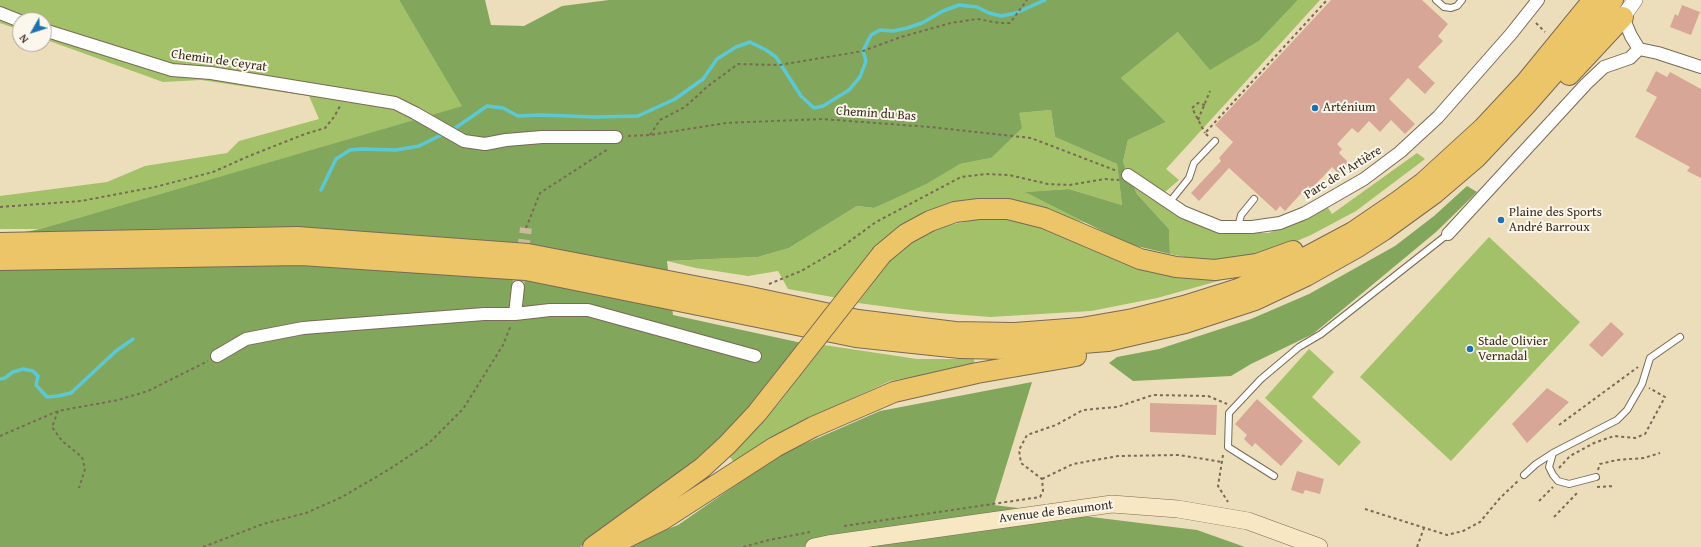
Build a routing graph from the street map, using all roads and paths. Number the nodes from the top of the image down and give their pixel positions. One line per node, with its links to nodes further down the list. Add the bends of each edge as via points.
1 (1027, 0): 20 (path, via 1010,23 977,19 908,35 856,53 780,65 738,64 685,107 660,120)
2 (1327, 0): 19 (path)
3 (1436, 0): 4 (lane, via 1444,7 1451,8)
4 (1462, 0)
5 (1538, 0): 29 (street, Parc de l'Artière, via 1438,118 1394,157 1364,179 1305,213 1280,223)
6 (1593, 0): 25 (highway, via 1526,82 1483,128)
7 (1613, 0): 23 (highway, via 1550,78)
8 (1635, 0): 10 (street)
9 (0, 13): 11 (street)
10 (1623, 17): 13 (street); 23 (highway, via 1491,156)
11 (12, 18)
12 (52, 32): 16 (street, Chemin de Ceyrat, via 172,70 211,73)
13 (1639, 49): 14 (street); 31 (street, via 1630,58 1604,66)
14 (1701, 66)
15 (1210, 91): 17 (path)
16 (347, 94): 21 (street, Chemin de Ceyrat, via 395,103 464,141 485,144 542,137); 28 (path, via 334,117 324,128 213,172 155,187 81,201)
17 (1204, 105): 18 (path); 18 (path, via 1198,103 1192,108)
18 (1198, 120): 19 (path)
19 (1205, 133): 22 (path)
20 (650, 135): 21 (path, Chemin du Bas); 24 (path, Chemin du Bas, via 726,123 822,119 930,127 1032,138)
21 (616, 137): 30 (path, via 607,151 540,193)
22 (1215, 141): 27 (lane, via 1194,163 1190,178)
23 (1476, 158): 36 (highway, via 1435,193 1356,248 1306,276 1255,300)
24 (1128, 175): 27 (street, Parc de l'Artière)
25 (1424, 182): 32 (highway, via 1353,232 1296,263 1238,289 1184,306 1133,318 1081,328 1015,333 955,332 858,320 528,254 297,237); 65 (highway, bridge, via 1408,181 1374,206 1305,246 1257,264 1215,270 1176,267 1140,260 1044,218 1008,209 955,212 930,221 906,234 882,254 792,370 727,445 702,468)
26 (1254, 199): 29 (lane, via 1241,215)
27 (1169, 203): 29 (street, Parc de l'Artière, via 1183,212 1220,227)
28 (0, 207)
29 (1238, 227)
30 (526, 228)
31 (1448, 234): 42 (lane, via 1321,334 1298,347)
32 (0, 242)
33 (0, 260): 36 (highway, via 301,255 526,270 856,337 960,348 1007,349 1108,341)
34 (518, 287): 35 (street)
35 (515, 314): 38 (street, via 484,314 303,328 246,338); 39 (street, via 550,310 588,310); 64 (path, via 503,345 471,398 429,443 342,497 306,513 263,524)
36 (1185, 323): 66 (highway, via 1146,342 1110,351 977,373 894,392 806,430 775,447 662,520)
37 (1680, 337): 40 (lane)
38 (217, 356): 43 (path, via 148,391 118,400)
39 (755, 356)
40 (1650, 358): 41 (lane); 44 (path)
41 (1642, 384): 48 (lane, via 1618,420); 51 (path, via 1665,397 1645,434 1635,438 1614,436 1594,443 1570,456)
42 (1234, 407): 46 (lane, via 1229,413); 49 (path, via 1208,396 1153,395 1117,407 1082,410 1056,425 1027,435 1019,450 1021,463 1042,479 1073,464 1118,456 1179,455)
43 (58, 411): 45 (path); 57 (path, via 52,427 62,441 82,457 85,469)
44 (1559, 425)
45 (0, 436)
46 (1228, 447): 49 (path); 52 (lane)
47 (1660, 453): 53 (path, via 1644,458 1600,464)
48 (1553, 454): 50 (lane); 51 (lane, via 1549,467)
49 (1222, 462): 60 (path, via 1218,486)
50 (1524, 475): 63 (path, via 1480,522 1463,531 1447,535)
51 (1553, 475): 54 (lane)
52 (1274, 476)
53 (1596, 476): 54 (lane, via 1569,484)
54 (1558, 482): 59 (path)
55 (1615, 486): 56 (path)
56 (1596, 487)
57 (79, 488)
58 (1581, 490): 62 (path)
59 (1539, 501)
60 (1229, 503)
61 (1365, 509): 63 (path)
62 (1554, 517)
63 (1424, 528): 69 (path)
64 (204, 547)
65 (593, 547)
66 (607, 547)
67 (814, 547): 68 (main road, Avenue de Beaumont, via 1112,504 1178,509 1248,521)
68 (1319, 547)
69 (1417, 547)

